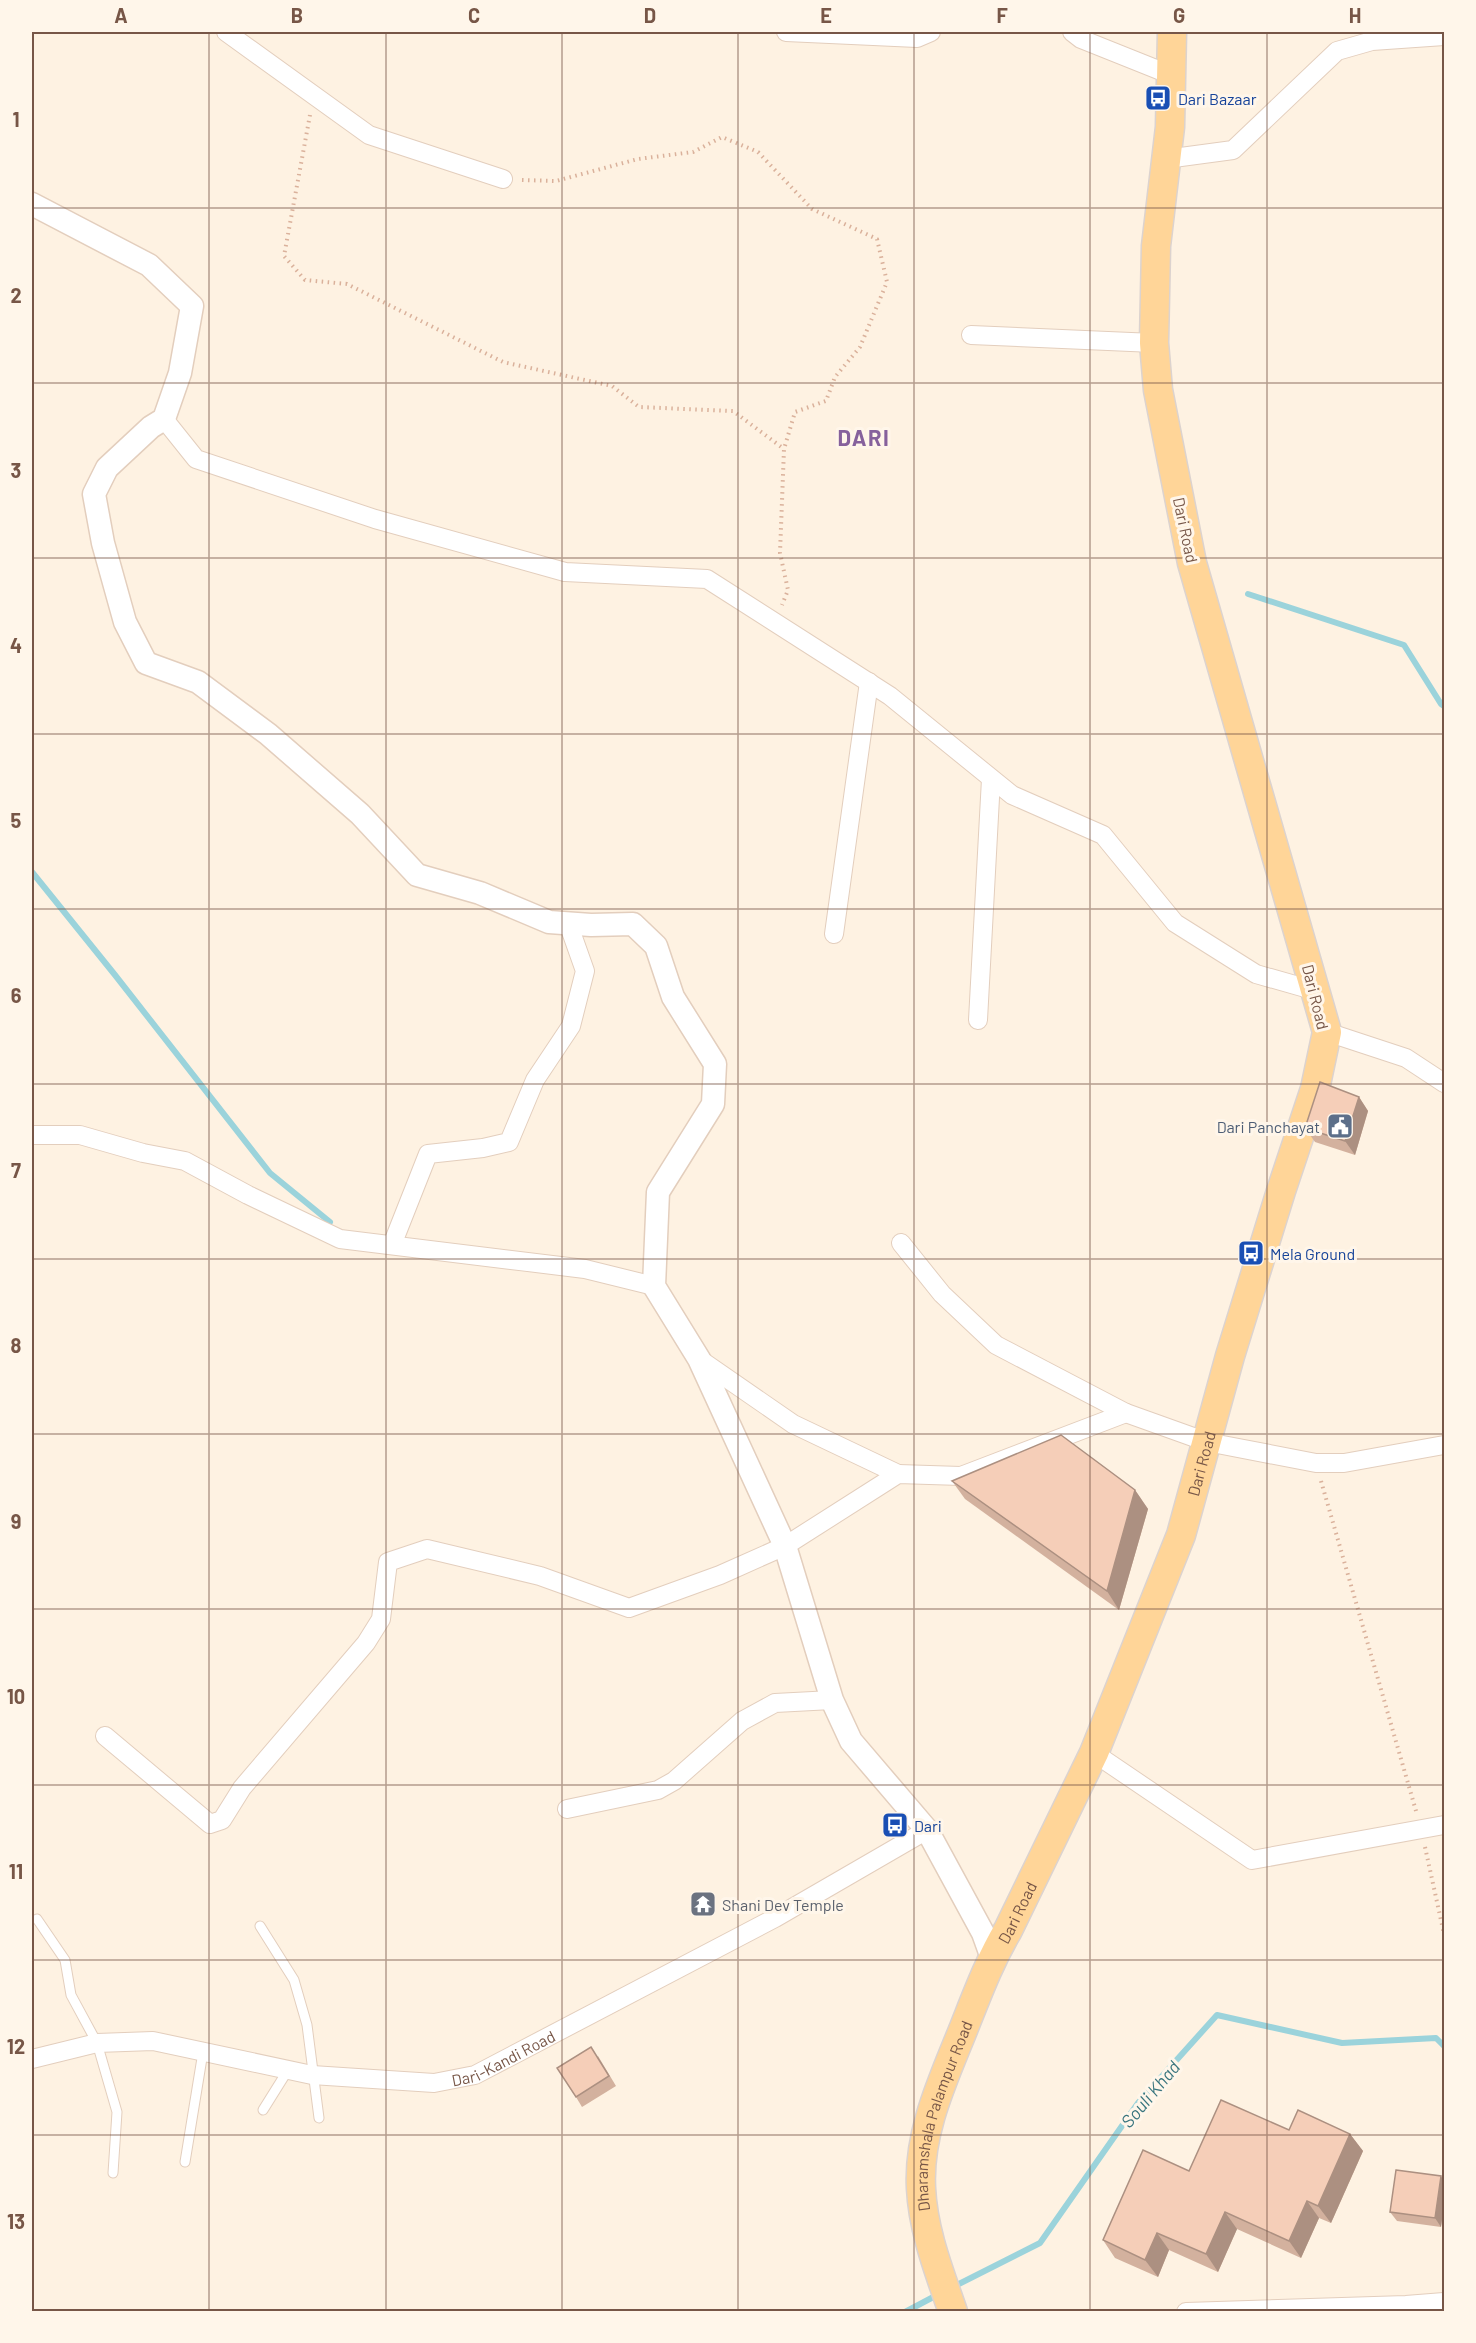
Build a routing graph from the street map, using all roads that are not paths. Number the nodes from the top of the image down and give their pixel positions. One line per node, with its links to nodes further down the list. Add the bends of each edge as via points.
1 (226, 32): 9 (street, via 369,135)
2 (786, 32): 3 (street, via 917,38)
3 (931, 32)
4 (1072, 32): 7 (street)
5 (1172, 32): 7 (main road, Dari Road)
6 (1444, 36): 8 (street, via 1372,41 1338,51 1233,150)
7 (1171, 75): 8 (main road, Dari Road)
8 (1166, 159): 12 (main road, Dari Road, via 1156,246)
9 (503, 179)
10 (32, 204): 13 (street, via 149,265 192,306 180,373)
11 (970, 335): 12 (street)
12 (1154, 343): 18 (main road, Dari Road, via 1158,390 1192,563)
13 (164, 419): 14 (street, via 196,459 375,519 565,572 707,579); 16 (street, via 107,468 94,494 125,622 146,663 198,682 268,734 360,814 417,875 480,893 549,922)
14 (868, 682): 15 (street); 17 (street)
15 (991, 778): 18 (street, via 1012,795 1103,835 1175,924 1256,974); 19 (street)
16 (568, 923): 24 (street, via 585,971 571,1026 535,1080 509,1142 428,1154); 25 (street, via 633,924 656,946 673,996 715,1064 713,1104 657,1192)
17 (834, 934)
18 (1316, 991): 20 (main road, Dari Road)
19 (978, 1020)
20 (1327, 1032): 21 (street, via 1406,1058); 28 (main road, Dari Road, via 1315,1089 1230,1356)
21 (1444, 1083)
22 (32, 1135): 24 (street, via 80,1135 185,1161 340,1239)
23 (901, 1243): 27 (street, via 942,1294 996,1346)
24 (392, 1245): 25 (street, via 585,1269)
25 (654, 1286): 26 (street)
26 (699, 1359): 30 (street, via 793,1424); 31 (street)
27 (1126, 1413): 28 (street); 30 (street, via 961,1476)
28 (1207, 1442): 29 (street, via 1316,1463 1344,1463); 34 (main road, Dari Road, via 1181,1535)
29 (1444, 1445)
30 (898, 1474): 31 (street)
31 (785, 1546): 32 (street); 33 (street, via 629,1608 540,1576 427,1549 388,1562 381,1619 366,1643 242,1788 222,1820 210,1824)
32 (832, 1700): 35 (street, via 775,1703 742,1720 658,1790); 37 (street, via 851,1741)
33 (105, 1736)
34 (1094, 1753): 36 (street, via 1252,1860); 40 (main road, Dari Road)
35 (567, 1809)
36 (1444, 1825)
37 (927, 1830): 40 (street, via 983,1933); 45 (street, Dari-Kandi Road, via 775,1918 475,2075 434,2083)
38 (37, 1919): 41 (lane, via 65,1960 71,1995)
39 (260, 1926): 45 (lane, via 294,1980 307,2025)
40 (992, 1958): 51 (main road, Dharamshala Palampur Road, via 925,2131 921,2187 928,2238)
41 (97, 2043): 42 (street, Dari-Kandi Road, via 153,2041); 43 (street, Dari-Kandi Road); 49 (lane, via 117,2112)
42 (202, 2052): 44 (street, Dari-Kandi Road); 48 (lane)
43 (32, 2059)
44 (288, 2070): 45 (street, Dari-Kandi Road); 46 (lane)
45 (312, 2075): 47 (lane)
46 (263, 2110)
47 (319, 2118)
48 (185, 2162)
49 (113, 2172)
50 (1444, 2302): 52 (street)
51 (953, 2312)
52 (1186, 2312)

